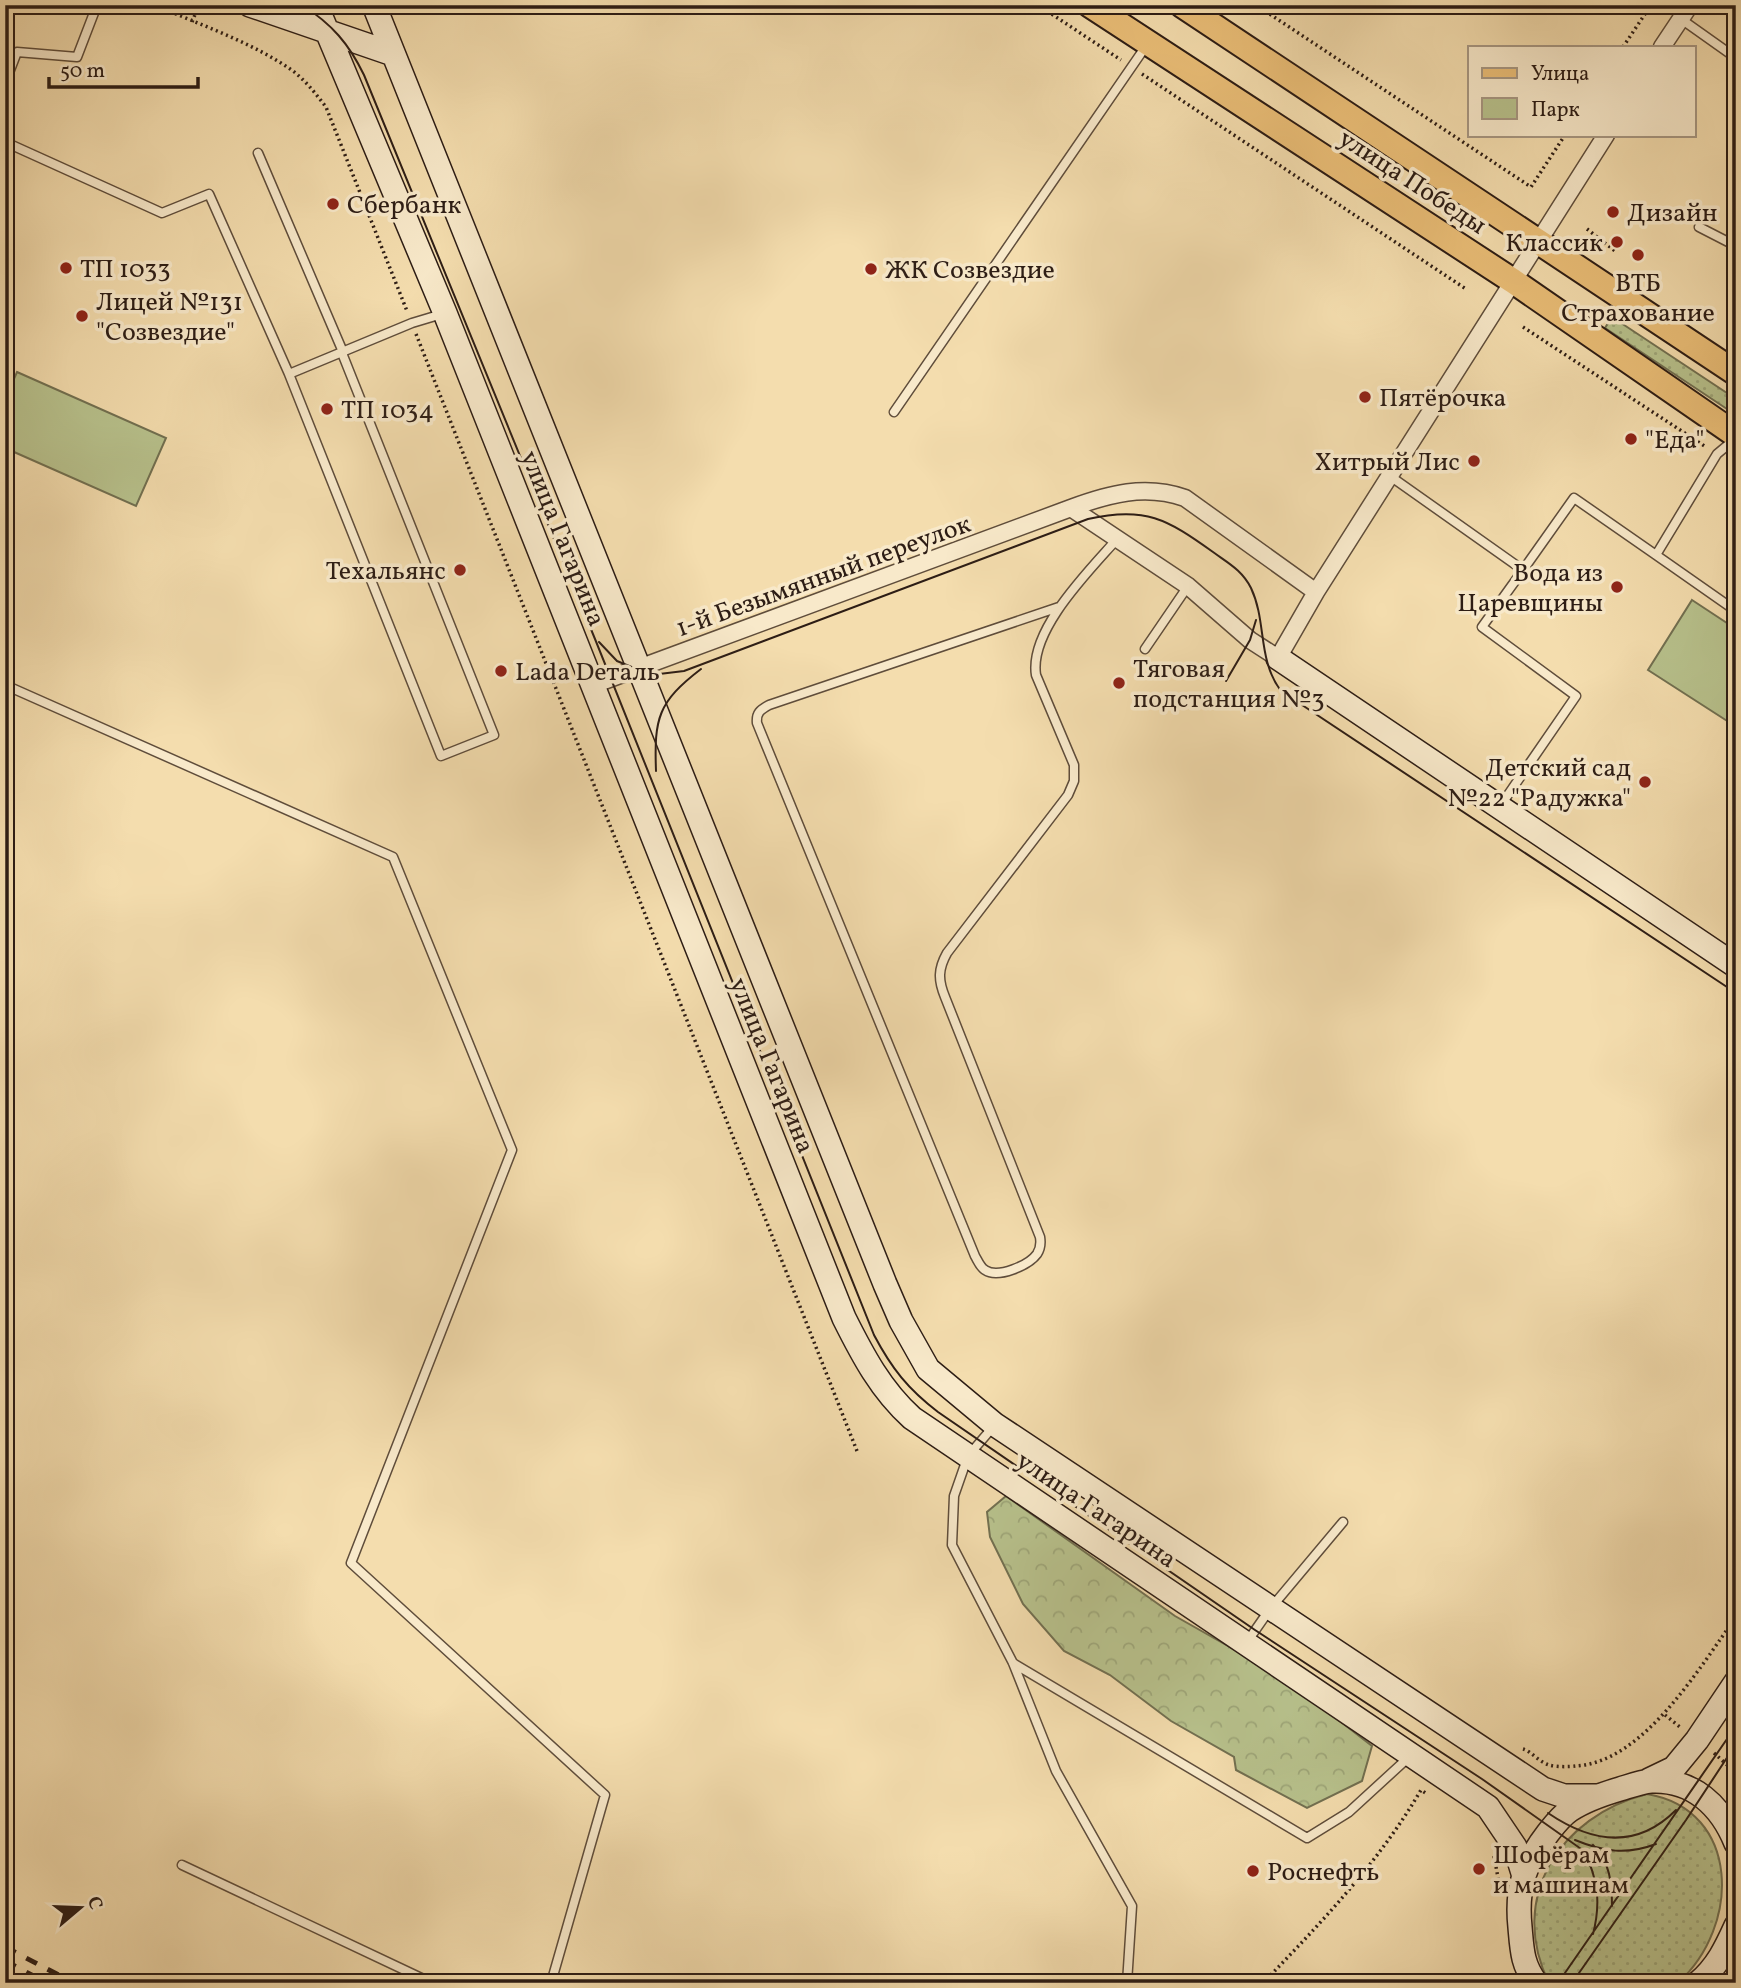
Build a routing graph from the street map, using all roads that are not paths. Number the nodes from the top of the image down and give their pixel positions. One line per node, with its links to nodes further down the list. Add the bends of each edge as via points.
1 (97, 5): 13 (lane, via 77,57 17,52)
2 (250, 5): 8 (main road)
3 (316, 5): 8 (main road, улица Гагарина)
4 (374, 5): 11 (main road, улица Гагарина)
5 (1090, 5): 9 (main road, улица Победы)
6 (1182, 5): 18 (main road, улица Победы)
7 (1685, 12): 10 (street); 12 (lane)
8 (327, 32): 11 (main road); 21 (main road, улица Гагарина)
9 (1148, 43): 20 (main road, улица Победы); 25 (lane)
10 (1663, 46)
11 (393, 54): 38 (main road, улица Гагарина)
12 (1736, 58)
13 (5, 83)
14 (1605, 136): 18 (street)
15 (5, 142): 24 (lane, via 162,213 209,194)
16 (258, 153): 22 (lane)
17 (1699, 227): 19 (lane)
18 (1538, 242): 20 (street); 23 (main road, улица Победы)
19 (1736, 246)
20 (1513, 281): 26 (main road, улица Победы); 27 (street)
21 (445, 313): 22 (lane); 40 (main road, улица Гагарина)
22 (343, 353): 24 (lane); 24 (lane, via 494,735 441,756)
23 (1736, 373)
24 (289, 374)
25 (894, 412)
26 (1736, 436): 30 (lane, via 1717,453)
27 (1390, 475): 31 (lane); 33 (street)
28 (1071, 508): 29 (street); 33 (street, 1-й Безымянный переулок, via 1133,491 1185,498); 38 (street, 1-й Безымянный переулок)
29 (1116, 539): 32 (street); 34 (lane)
30 (1656, 555): 31 (lane, via 1574,498); 35 (lane)
31 (1523, 570): 41 (lane, via 1482,627 1576,696)
32 (1188, 586): 36 (lane); 37 (street)
33 (1316, 592): 37 (street)
34 (1059, 607): 34 (lane, via 1035,663 1074,765 1074,781 940,966 939,982 1040,1237 1041,1247 1031,1260 992,1273 984,1270 975,1256 756,716 769,705)
35 (1736, 611)
36 (1146, 649)
37 (1278, 658): 41 (main road)
38 (638, 670): 40 (street, 1-й Безымянный переулок); 43 (main road, улица Гагарина, via 901,1321 928,1369)
39 (5, 685): 59 (lane, via 393,857 512,1150 351,1563 605,1795)
40 (593, 685): 44 (main road, улица Гагарина, via 844,1318 875,1377 894,1401)
41 (1500, 807): 42 (main road)
42 (1736, 966)
43 (994, 1424): 44 (lane); 46 (main road, улица Гагарина)
44 (968, 1456): 47 (main road, улица Гагарина); 48 (lane, via 954,1496 952,1545)
45 (1343, 1522): 46 (lane)
46 (1270, 1609): 47 (lane); 52 (main road, улица Гагарина, via 1543,1789 1564,1796)
47 (1246, 1644): 50 (main road, улица Гагарина)
48 (1013, 1662): 50 (lane, via 1307,1838 1349,1812); 60 (lane, via 1056,1771 1132,1906)
49 (1736, 1682): 51 (main road, via 1674,1768)
50 (1410, 1756): 55 (main road, улица Гагарина, via 1488,1807 1515,1847)
51 (1648, 1781): 52 (main road); 53 (main road, via 1670,1781 1692,1790)
52 (1596, 1796): 55 (main road, via 1558,1819)
53 (1733, 1822)
54 (182, 1865): 58 (lane)
55 (1523, 1873): 57 (main road, via 1519,1917)
56 (1736, 1926): 61 (main road, via 1711,1972)
57 (1528, 1978)
58 (432, 1983)
59 (551, 1983)
60 (1127, 1983)
61 (1698, 1983)

